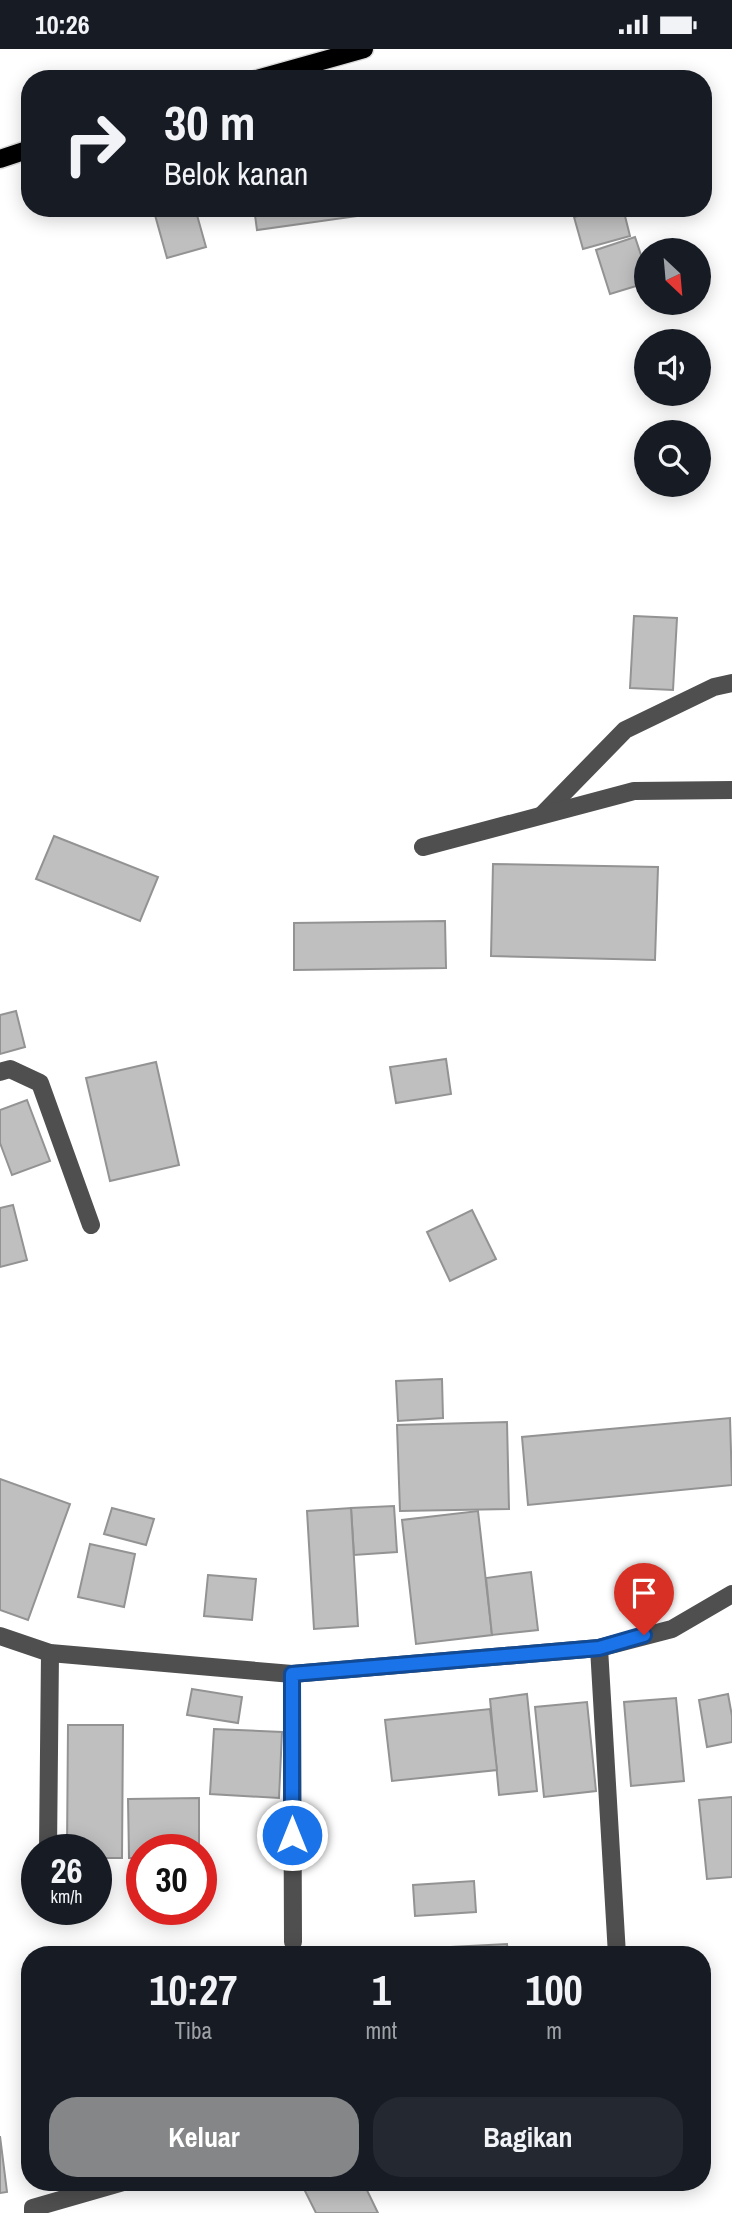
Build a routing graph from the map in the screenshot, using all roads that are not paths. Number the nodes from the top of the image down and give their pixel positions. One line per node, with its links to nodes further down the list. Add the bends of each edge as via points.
1 (364, 49): 2 (main road)
2 (289, 70)
3 (21, 152): 4 (main road)
4 (0, 159)
5 (732, 684): 7 (street, via 714,687 625,730)
6 (732, 790): 7 (street, via 634,791)
7 (543, 814): 8 (street)
8 (423, 846)
9 (0, 1072): 10 (street, via 10,1069 40,1083)
10 (91, 1225)
11 (732, 1594): 13 (street, via 672,1629)
12 (0, 1636): 14 (street)
13 (599, 1648): 15 (street); 18 (street)
14 (50, 1653): 15 (street); 16 (street)
15 (292, 1674): 17 (street)
16 (48, 1834)
17 (293, 1942)
18 (616, 1946)
19 (92, 2191): 20 (street, via 33,2208)
20 (33, 2213)

